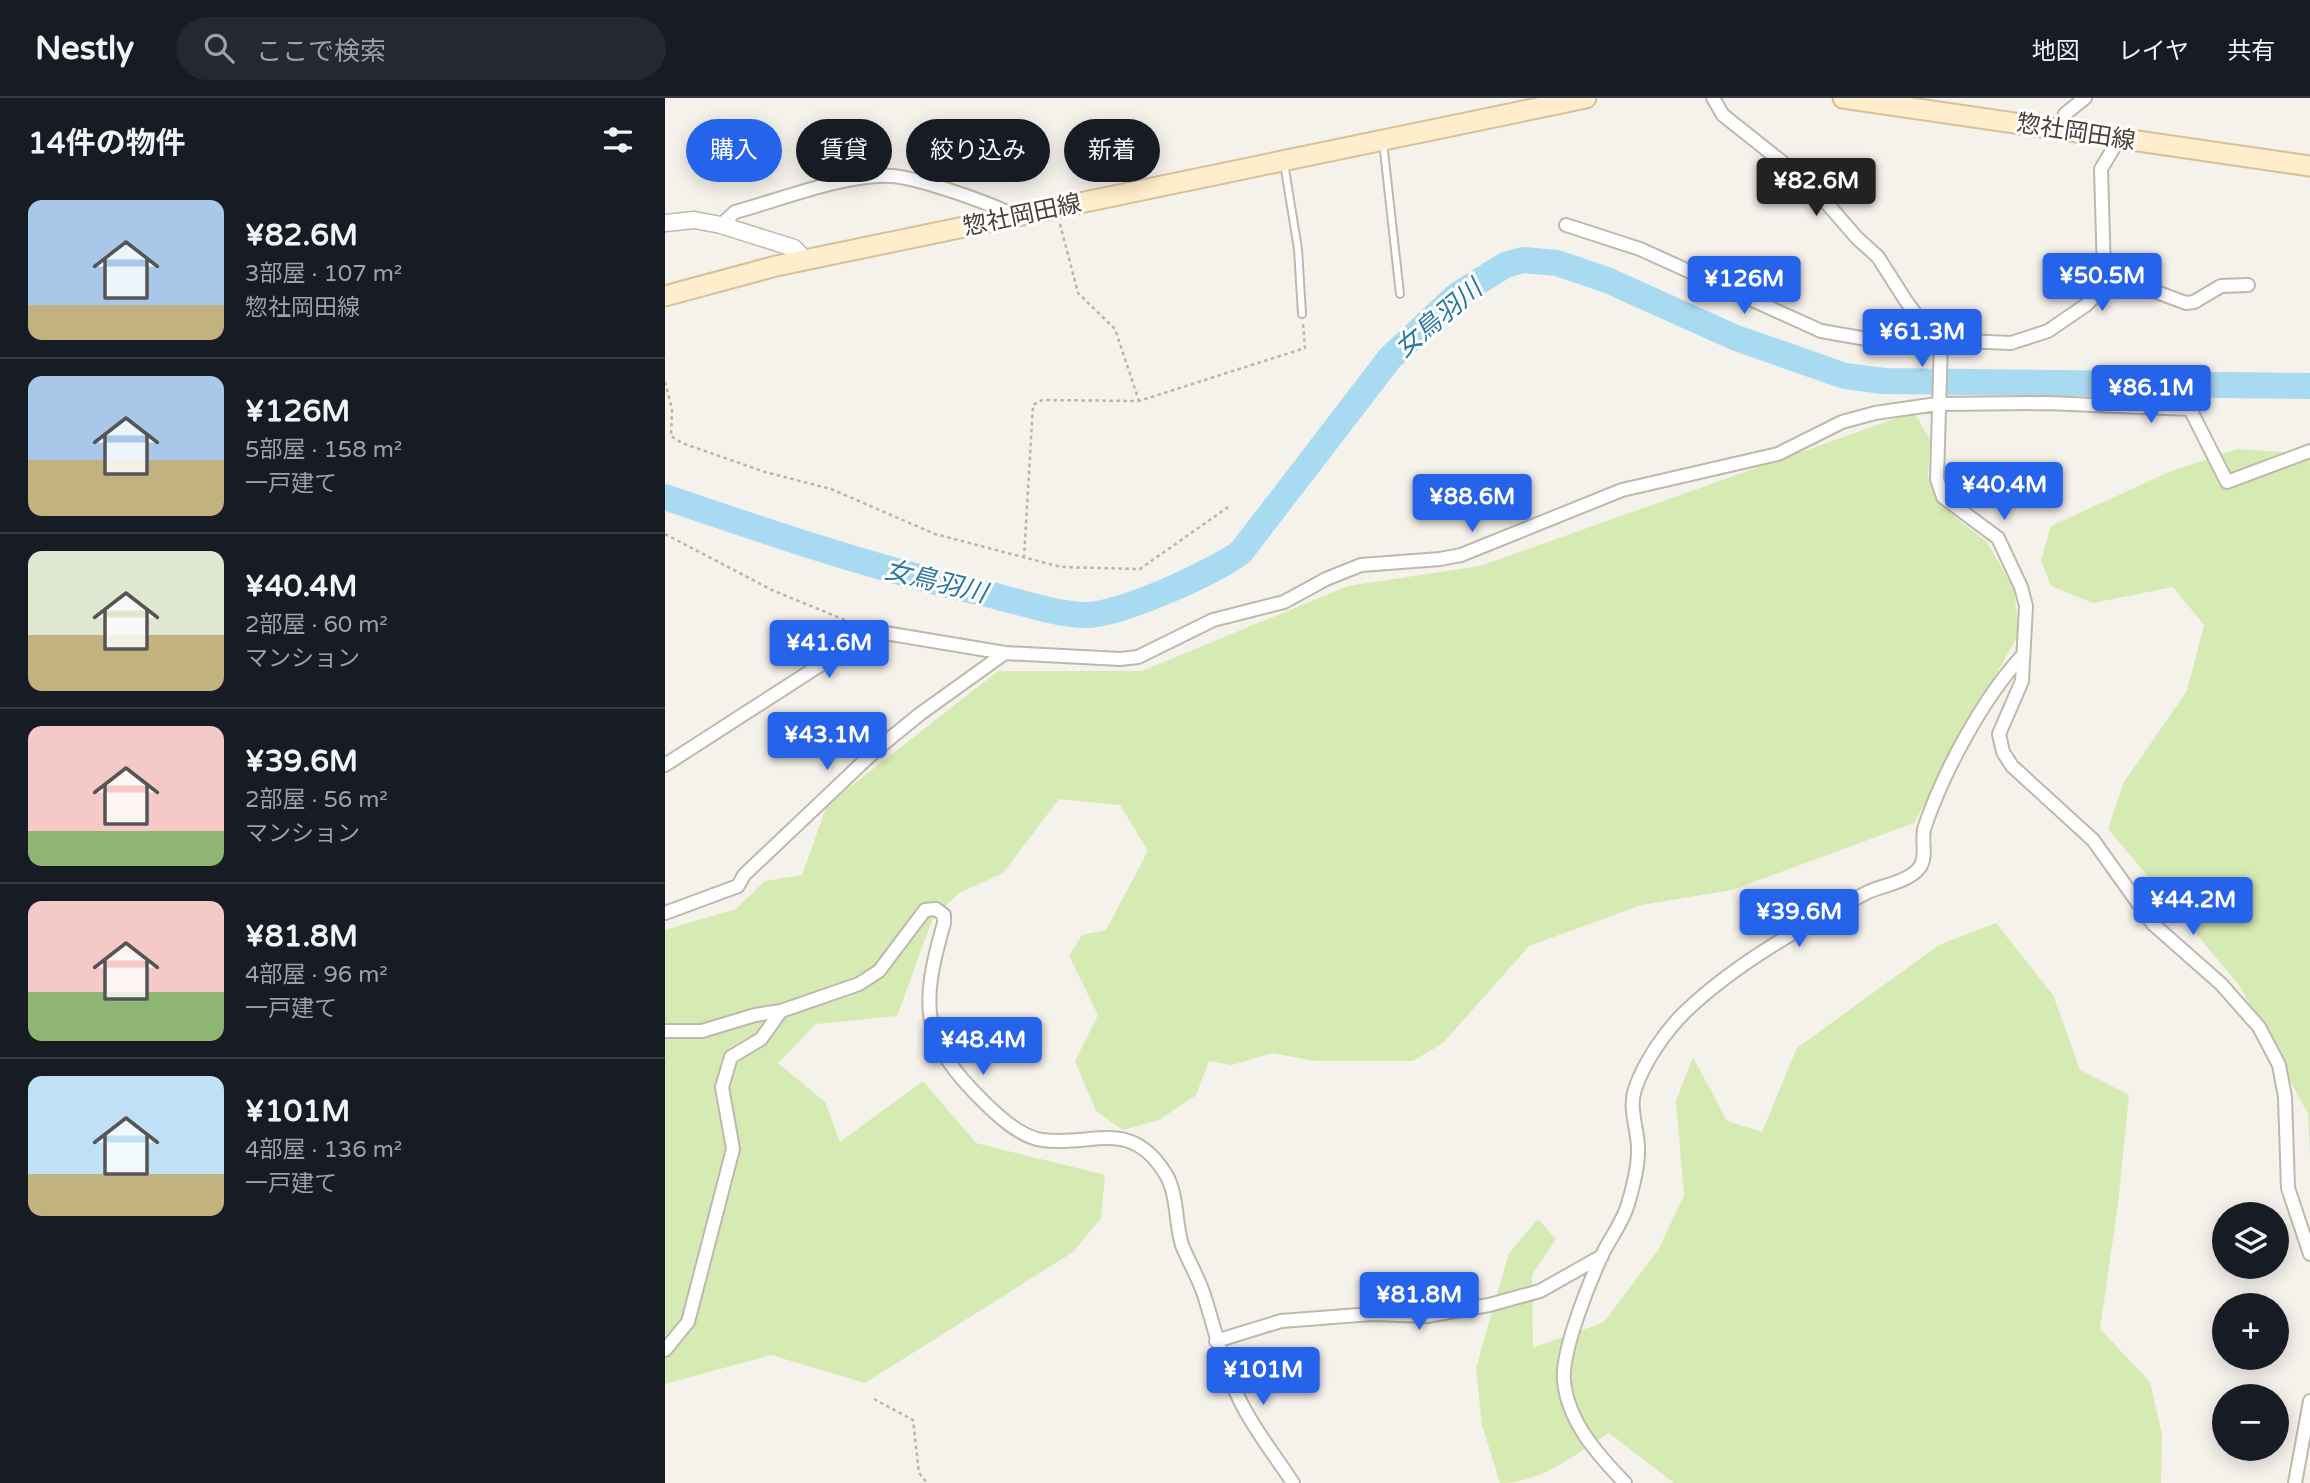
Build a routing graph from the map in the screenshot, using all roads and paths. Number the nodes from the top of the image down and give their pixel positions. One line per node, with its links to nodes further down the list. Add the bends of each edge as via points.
1 (1713, 98): 21 (street, via 1723,116 1811,185 1878,257)
2 (1843, 98): 5 (main road, 惣社岡田線)
3 (2085, 98): 5 (street, via 2065,114)
4 (1578, 99): 7 (main road, 惣社岡田線)
5 (2059, 130): 6 (main road, 惣社岡田線)
6 (2119, 139): 9 (main road, 惣社岡田線); 17 (street, via 2101,169 2104,272)
7 (1383, 140): 8 (main road, 惣社岡田線); 18 (lane)
8 (1284, 161): 10 (main road, 惣社岡田線); 20 (lane, via 1298,248)
9 (2310, 166)
10 (1056, 207): 11 (main road, 惣社岡田線); 23 (path, via 1078,293 1115,330)
11 (1015, 216): 13 (street, via 995,205 893,176 858,178 735,212); 15 (main road, 惣社岡田線)
12 (665, 223): 13 (street, via 694,220)
13 (721, 225): 15 (street, via 794,248)
14 (1566, 225): 21 (street, via 1640,249 1821,331 1878,341)
15 (805, 260): 19 (main road, 惣社岡田線)
16 (2248, 285): 17 (street, via 2221,286 2186,303 2143,286 2122,285)
17 (2099, 292): 21 (street, via 2048,331 2011,343)
18 (1401, 294)
19 (665, 296)
20 (1302, 314): 23 (path, via 1305,348)
21 (1937, 339): 24 (street)
22 (665, 382): 28 (path, via 672,409 671,436 682,443 831,489 935,534)
23 (1139, 401): 28 (path, via 1042,400 1033,405)
24 (1937, 401): 25 (street, via 2190,409 2227,482); 30 (street, via 1842,422 1778,454 1646,482 1461,555 1361,565 1284,601 1201,625 1138,657); 31 (street, via 1937,479 1943,497 1998,538 2027,606 2027,636)
25 (2310, 451)
26 (1228, 507): 28 (path, via 1140,569 1062,567)
27 (665, 534): 29 (path, via 772,590)
28 (1024, 558)
29 (873, 631): 30 (street); 32 (street)
30 (1005, 653): 33 (street, via 877,749 744,875 738,886)
31 (2021, 657): 36 (street, via 2022,681 1999,734 2003,752 2094,840 2153,924 2221,984 2259,1027 2279,1065 2288,1188); 37 (street, via 2005,674 1956,758 1924,829 1920,867 1778,942 1689,1009 1671,1029 1634,1091 1639,1151 1635,1174 1627,1208)
32 (665, 765)
33 (665, 913)
34 (781, 1011): 35 (street, via 702,1031); 38 (street, via 859,984 879,971 925,910 936,909 944,915 929,974 928,1009 934,1035 954,1071 1015,1129 1041,1140 1132,1140 1153,1156 1168,1176 1182,1244 1205,1296); 39 (street, via 761,1039 731,1057 722,1087 733,1149 688,1322)
35 (665, 1031)
36 (2310, 1254)
37 (1602, 1256): 38 (street, via 1540,1291 1489,1305 1427,1316 1373,1314 1281,1321); 44 (street, via 1565,1356 1564,1382 1591,1447)
38 (1216, 1341): 43 (street, via 1245,1411)
39 (665, 1350)
40 (874, 1399): 42 (path, via 913,1420 919,1473)
41 (2310, 1401): 45 (street)
42 (927, 1483)
43 (1293, 1483)
44 (1625, 1483)
45 (2295, 1483)

